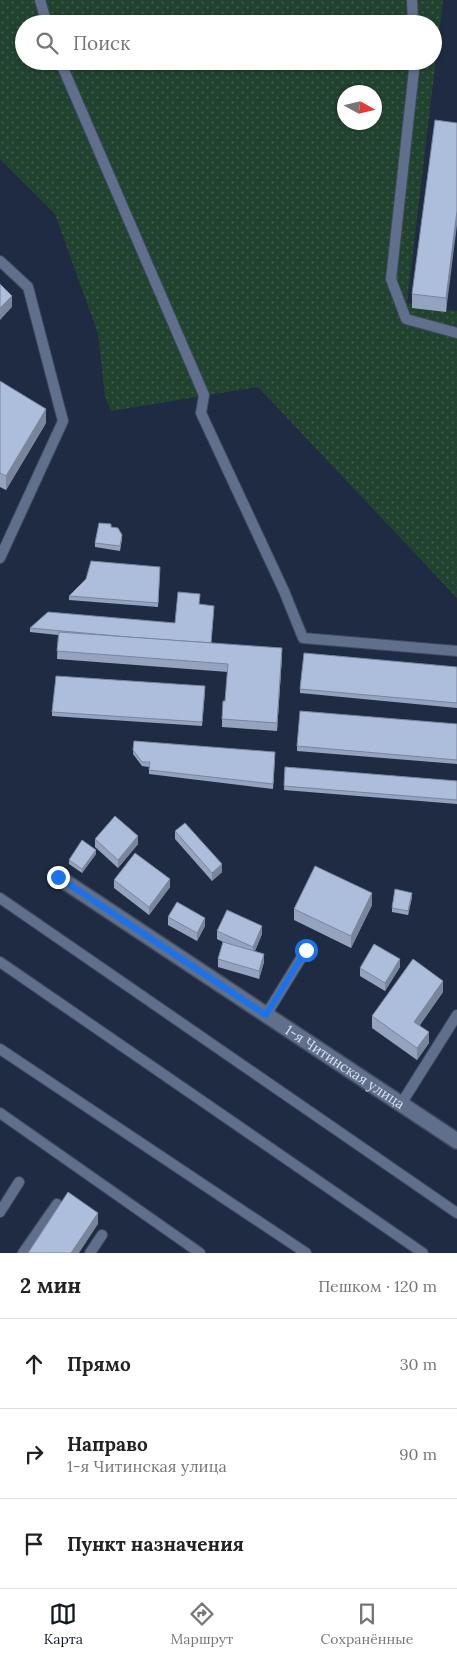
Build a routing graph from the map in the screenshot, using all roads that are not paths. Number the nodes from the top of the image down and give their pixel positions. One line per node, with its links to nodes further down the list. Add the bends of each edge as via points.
1 (40, 0): 3 (lane)
2 (412, 0): 4 (lane)
3 (45, 15)
4 (413, 15)
5 (64, 70): 10 (lane, via 204,395 201,413 303,638)
6 (414, 70): 8 (lane, via 391,279 406,319)
7 (0, 261): 9 (lane, via 28,287 63,421)
8 (457, 333)
9 (0, 558)
10 (457, 651)
11 (58, 877): 15 (street, 1-я Читинская улица)
12 (0, 898): 24 (lane)
13 (306, 950): 15 (lane)
14 (0, 962): 30 (lane)
15 (266, 1015): 18 (street, 1-я Читинская улица)
16 (457, 1015): 18 (lane)
17 (0, 1049): 29 (lane)
18 (402, 1104): 20 (street, 1-я Читинская улица)
19 (0, 1113): 28 (lane)
20 (457, 1141)
21 (20, 1182): 23 (lane)
22 (57, 1204): 26 (lane)
23 (0, 1212)
24 (457, 1213)
25 (102, 1234): 27 (lane)
26 (23, 1253)
27 (90, 1253)
28 (200, 1253)
29 (306, 1253)
30 (423, 1253)

